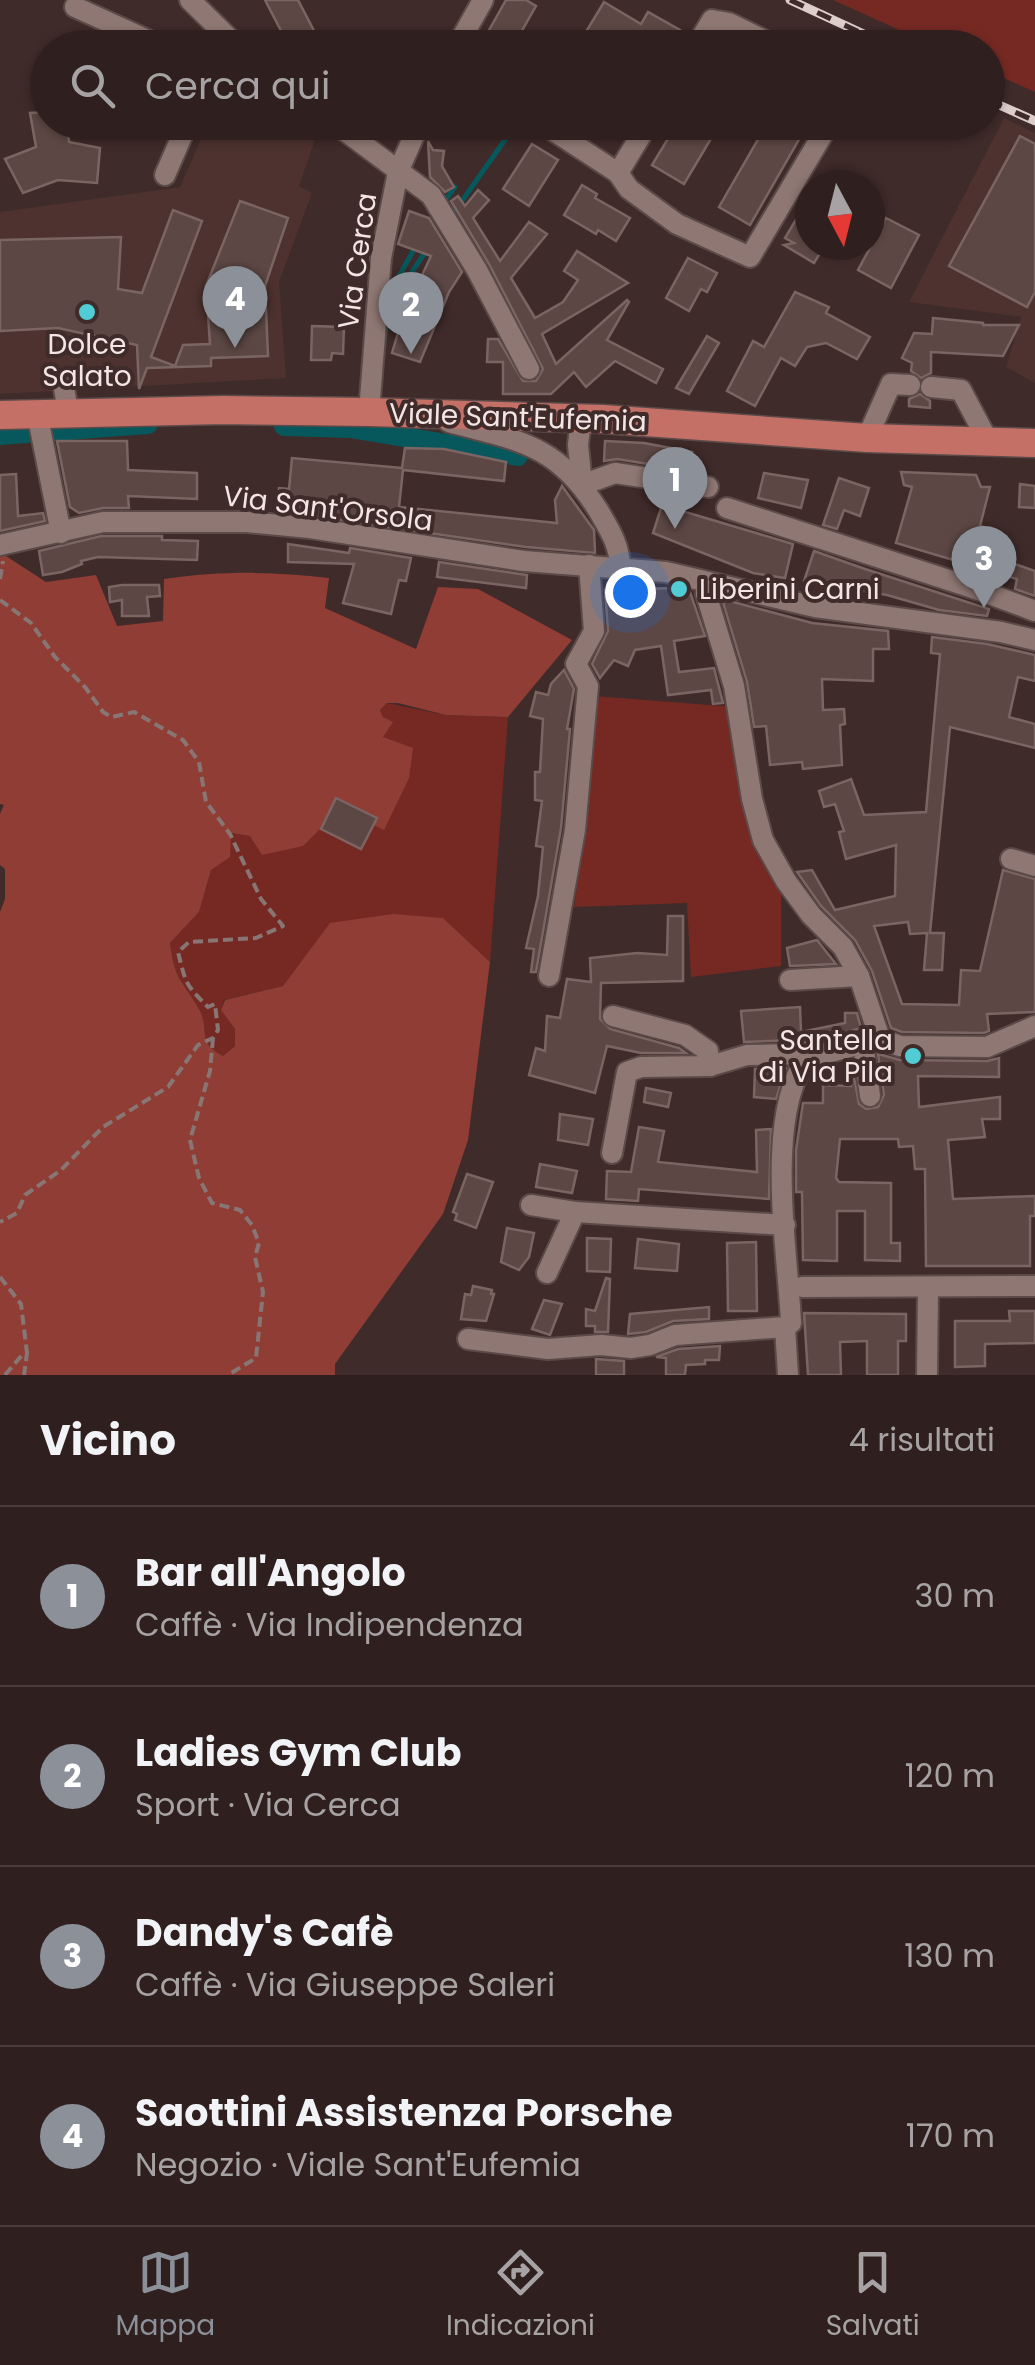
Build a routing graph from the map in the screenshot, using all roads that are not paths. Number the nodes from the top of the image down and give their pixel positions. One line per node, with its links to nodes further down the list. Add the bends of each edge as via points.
1 (190, 0): 5 (street)
2 (483, 0): 6 (street)
3 (75, 7): 4 (street)
4 (125, 30)
5 (217, 30)
6 (466, 30)
7 (706, 30): 8 (street, via 712,20)
8 (742, 30)
9 (180, 140): 17 (street)
10 (356, 140): 15 (street)
11 (412, 140): 15 (street, Via Cerca)
12 (567, 140): 16 (street)
13 (638, 140): 16 (street)
14 (819, 140): 16 (street, via 750,257 678,224)
15 (398, 172): 18 (street, via 431,194); 19 (street, Via Cerca, via 381,258)
16 (618, 174)
17 (165, 175)
18 (529, 369)
19 (368, 412): 21 (main road, Viale Sant'Eufemia); 23 (main road, Viale Sant'Eufemia, via 66,400)
20 (0, 415): 23 (main road, Viale Sant'Eufemia)
21 (424, 415): 22 (main road, Viale Sant'Eufemia); 27 (street, via 552,456)
22 (580, 418): 24 (main road, Viale Sant'Eufemia); 27 (street)
23 (40, 427): 30 (street)
24 (867, 438): 25 (main road, Viale Sant'Eufemia); 25 (street, via 891,384 960,390)
25 (988, 441): 26 (main road, Viale Sant'Eufemia)
26 (1035, 443)
27 (582, 485): 28 (street, via 615,473); 33 (street, via 614,537)
28 (708, 487)
29 (727, 508): 35 (street)
30 (61, 533): 31 (street, Via Sant'Orsola); 32 (street, Via Sant'Orsola, via 104,522 247,522)
31 (0, 545)
32 (590, 565): 33 (street, Via Sant'Orsola); 39 (street, via 594,631 576,664 588,686 575,830)
33 (620, 568): 34 (street, Via Sant'Orsola)
34 (707, 582): 36 (street, Via Sant'Orsola); 40 (street, via 763,840 786,881)
35 (1035, 611): 36 (street)
36 (1032, 640)
37 (1011, 860): 38 (street)
38 (1035, 866)
39 (549, 976)
40 (860, 976): 41 (street); 44 (street)
41 (790, 980)
42 (614, 1016): 46 (street, via 684,1035 708,1051)
43 (1035, 1026): 44 (street, via 987,1047)
44 (871, 1041): 45 (street); 47 (street)
45 (806, 1058): 46 (street, via 747,1055); 51 (street, via 784,1117)
46 (710, 1066): 48 (street, via 628,1072)
47 (870, 1096)
48 (612, 1154)
49 (530, 1205): 50 (street)
50 (575, 1212): 51 (street); 52 (street)
51 (784, 1224): 56 (street, via 791,1323)
52 (547, 1273)
53 (1035, 1286): 55 (street)
54 (802, 1287): 55 (street)
55 (928, 1288): 59 (street)
56 (785, 1327): 57 (street, via 675,1335 632,1348 548,1349); 58 (street)
57 (468, 1339)
58 (788, 1375)
59 (928, 1375)

